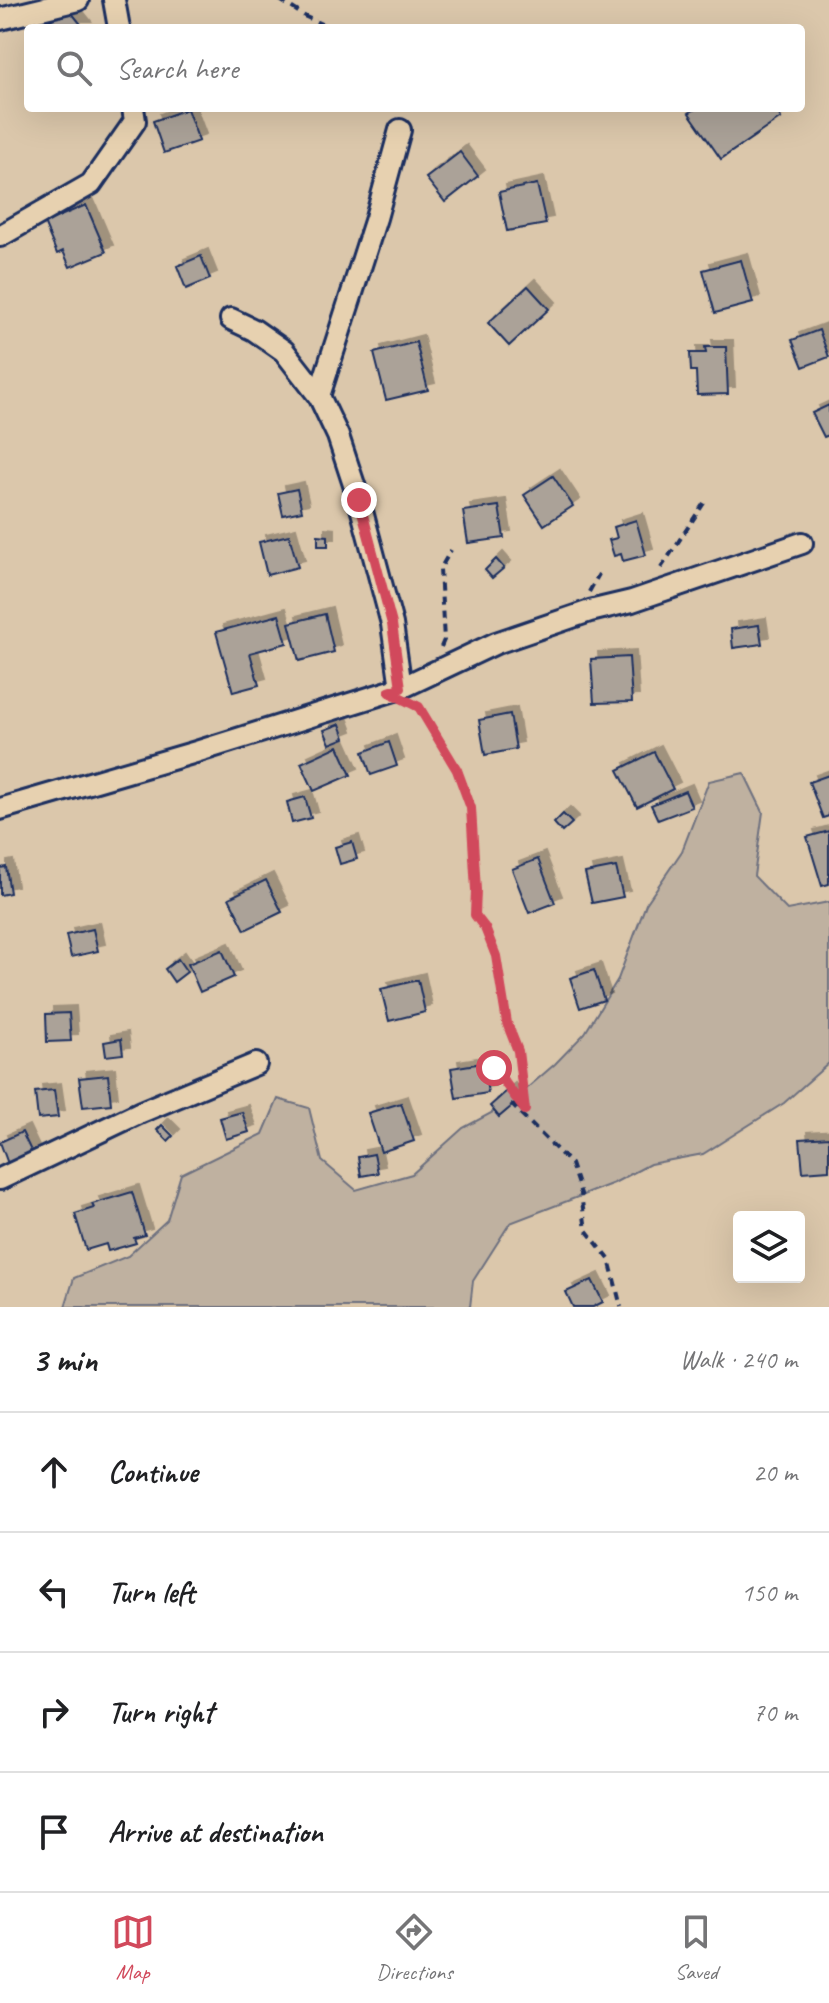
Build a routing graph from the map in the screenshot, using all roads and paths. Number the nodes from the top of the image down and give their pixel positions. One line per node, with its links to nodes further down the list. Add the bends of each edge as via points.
1 (78, 0): 4 (street)
2 (114, 0): 5 (street)
3 (280, 0): 6 (path)
4 (0, 19)
5 (118, 24)
6 (321, 24)
7 (134, 112): 9 (street, via 135,121 91,184)
8 (400, 130): 11 (street)
9 (0, 236)
10 (231, 319): 11 (street, via 284,351)
11 (319, 396): 17 (street, via 359,500 392,624)
12 (704, 503): 15 (path)
13 (802, 543): 15 (street)
14 (451, 550): 16 (path, via 440,569 444,640)
15 (643, 597): 16 (street, via 496,643)
16 (429, 675): 17 (street)
17 (395, 690): 18 (street); 21 (path, via 419,707 457,770 471,808 475,915 496,956 507,1023 518,1051)
18 (0, 809)
19 (256, 1064): 22 (street)
20 (494, 1068): 21 (path)
21 (525, 1110): 23 (path, via 510,1103 571,1164 586,1230 609,1259)
22 (0, 1179)
23 (621, 1307)

